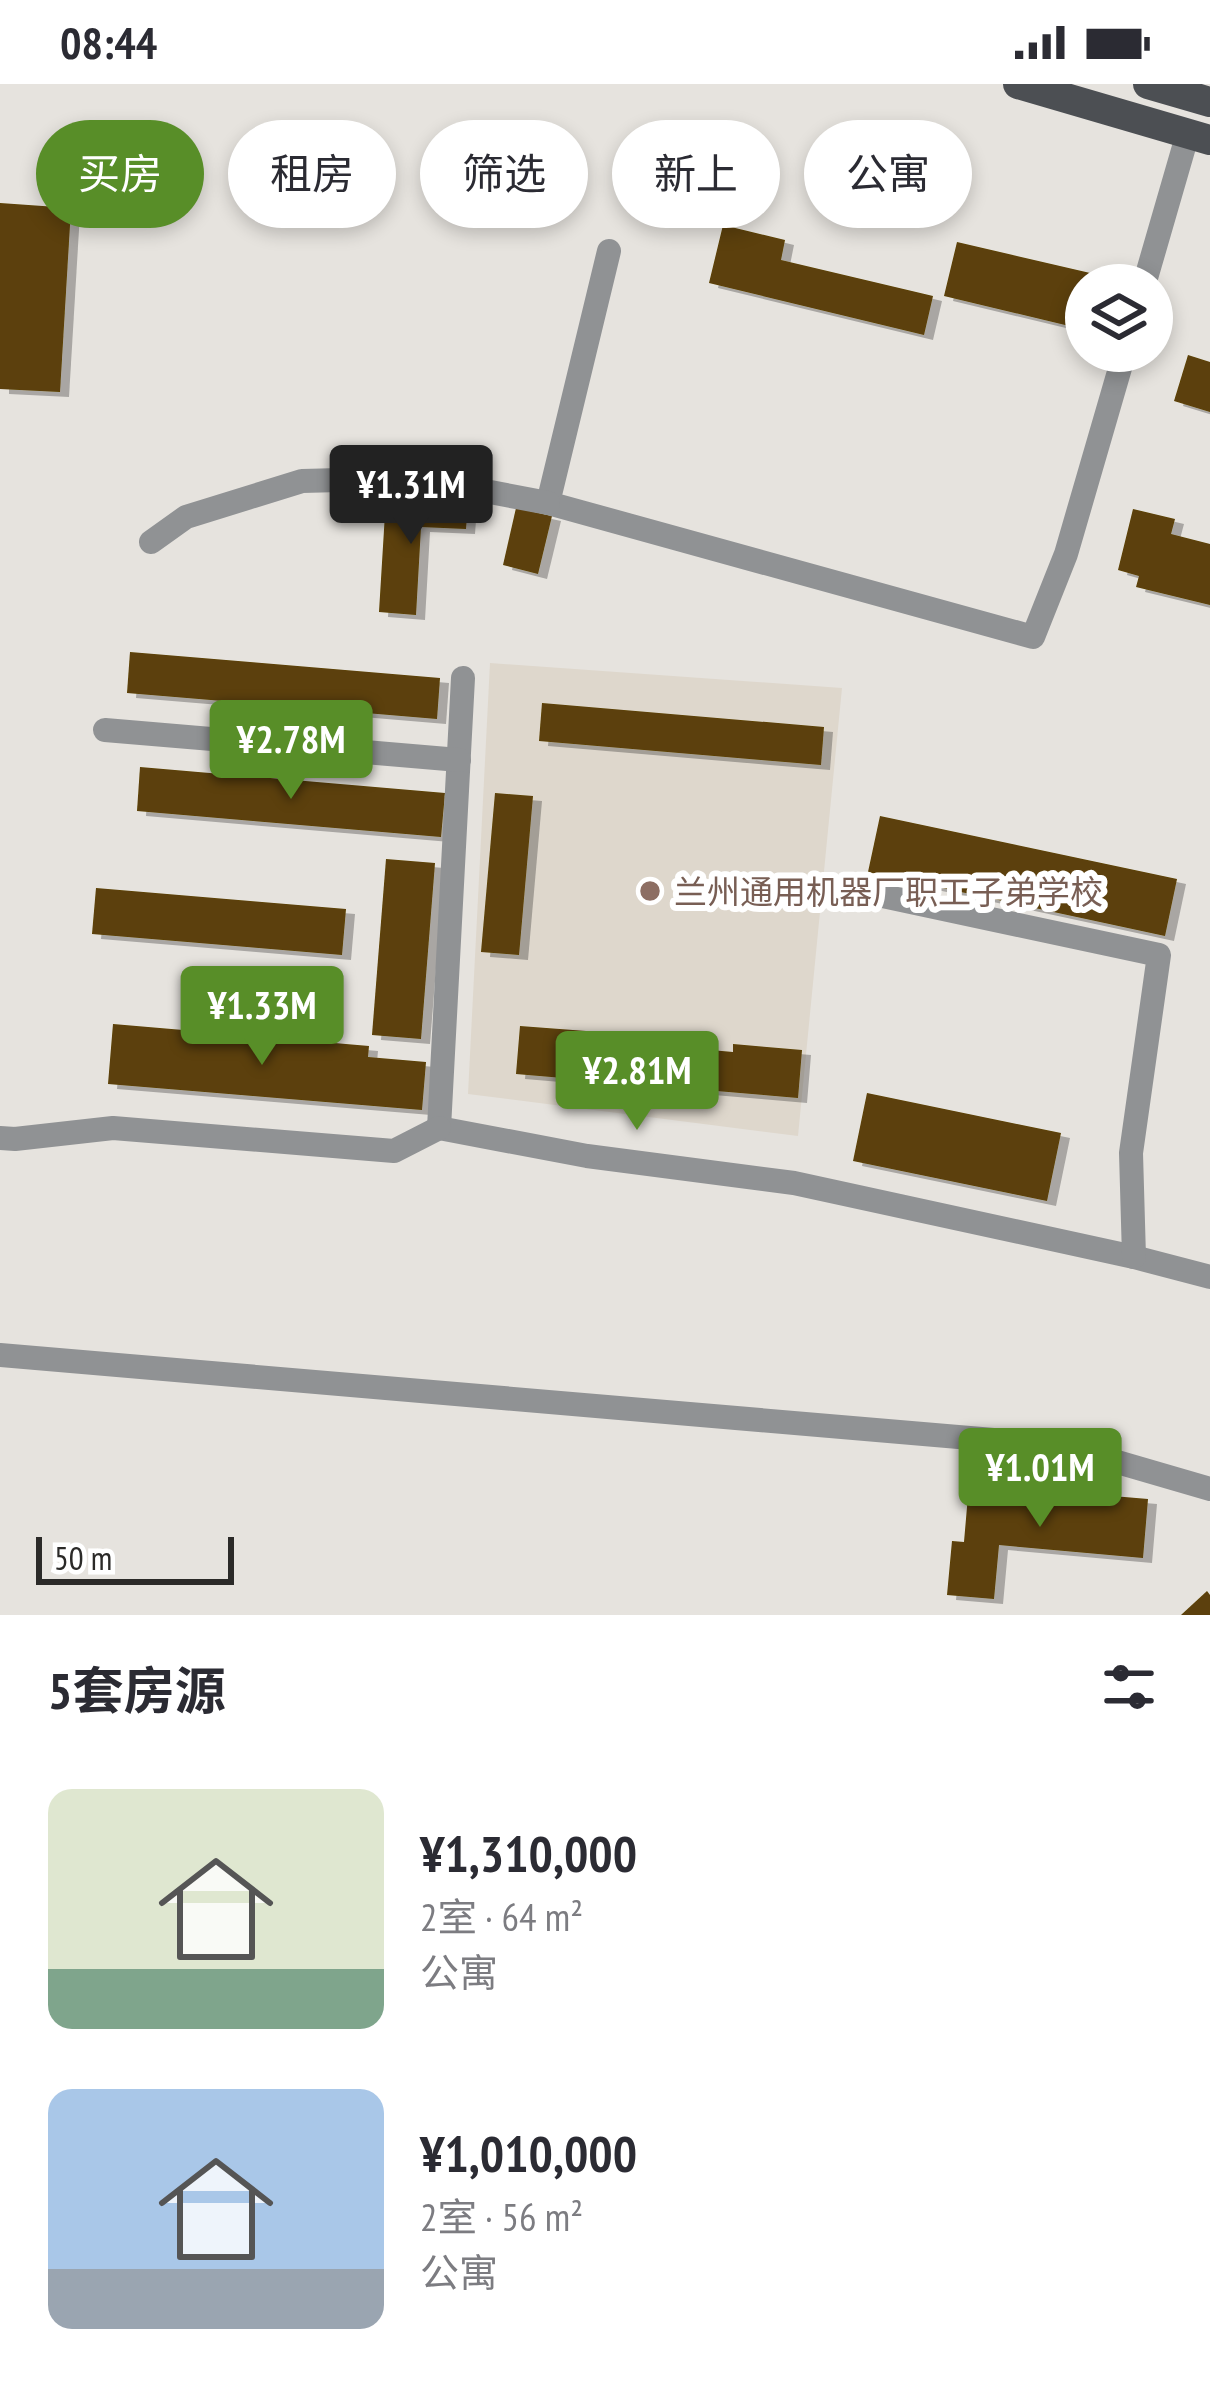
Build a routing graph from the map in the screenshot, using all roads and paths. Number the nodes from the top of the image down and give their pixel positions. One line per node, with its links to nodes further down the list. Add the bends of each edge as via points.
1 (1018, 84): 4 (main road)
2 (1148, 84): 3 (main road)
3 (1210, 102)
4 (1199, 136): 6 (street)
5 (609, 250): 8 (street)
6 (1152, 264)
7 (1119, 372): 8 (street, via 1033,637)
8 (548, 503): 9 (street, via 416,478 302,481 186,517)
9 (151, 542)
10 (463, 678): 12 (street)
11 (104, 730): 12 (street)
12 (459, 760): 14 (street)
13 (865, 892): 16 (street, via 1159,955 1131,1153)
14 (439, 1128): 15 (street, via 394,1151 113,1128); 16 (street, via 794,1183)
15 (0, 1138)
16 (1134, 1257): 17 (street)
17 (1210, 1277)
18 (0, 1355): 19 (street, via 1017,1442 1076,1450)
19 (1210, 1489)

